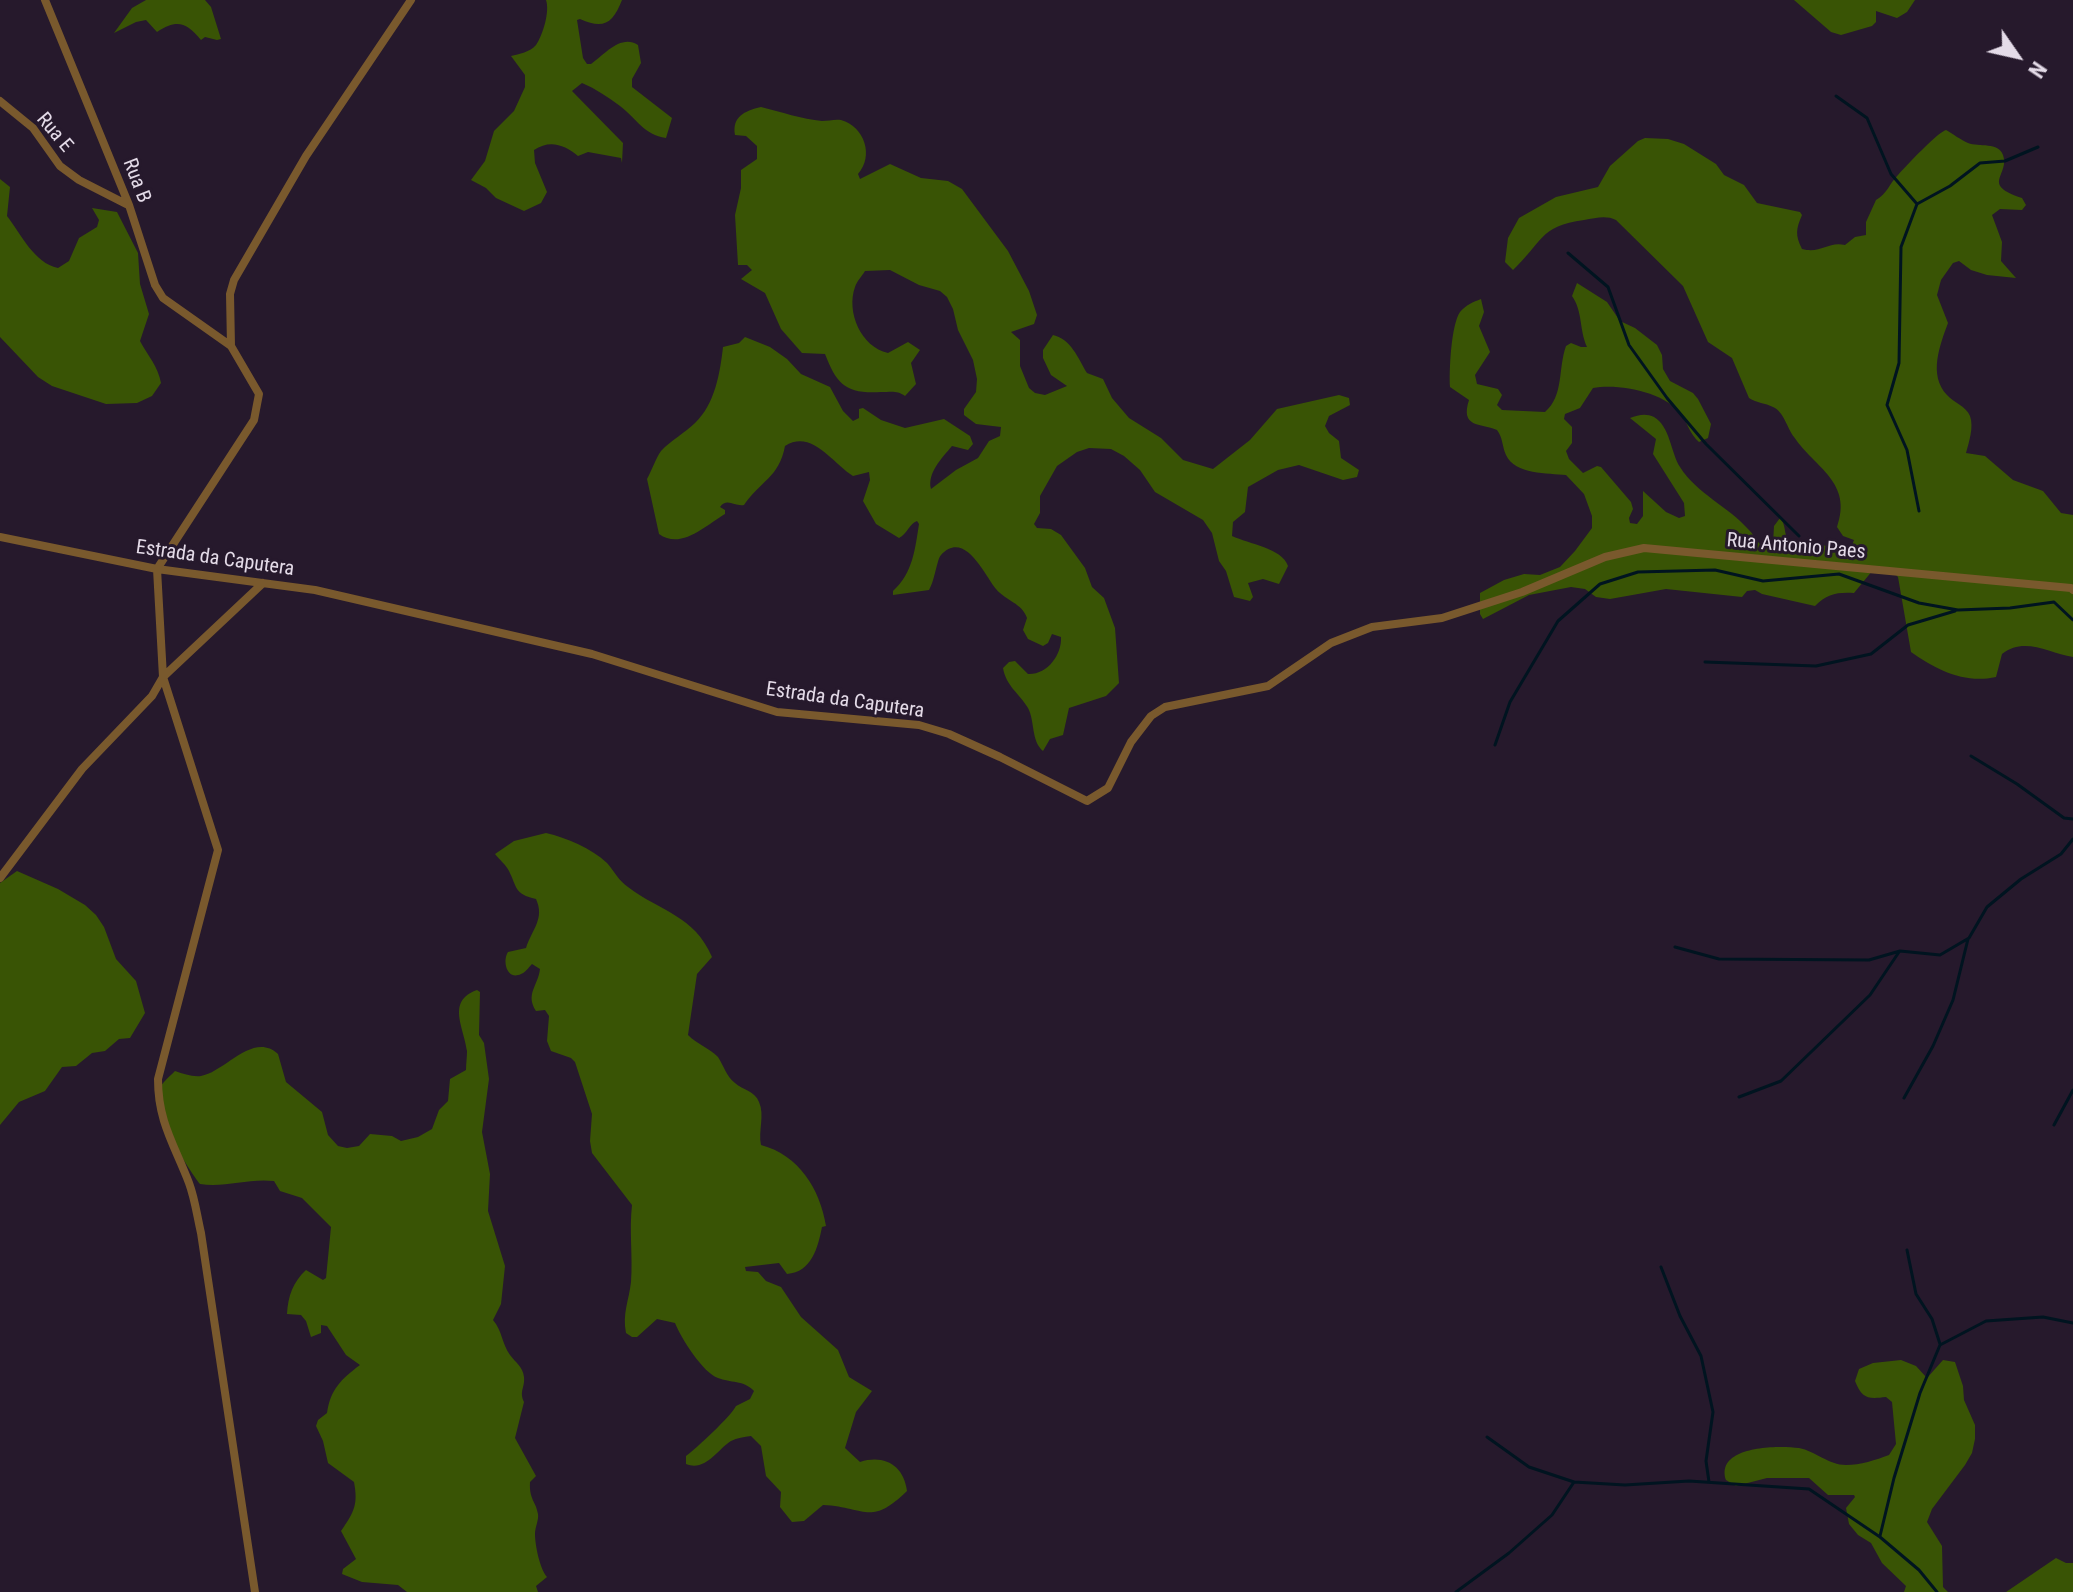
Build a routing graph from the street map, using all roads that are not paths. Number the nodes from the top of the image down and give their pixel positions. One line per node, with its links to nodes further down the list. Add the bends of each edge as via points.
1 (45, 0): 4 (street, Rua B)
2 (411, 0): 5 (street, via 306,156 234,280)
3 (0, 101): 4 (street, Rua E, via 33,128 60,166)
4 (129, 205): 5 (street, Rua B, via 163,298)
5 (231, 346): 7 (street, via 259,394 254,420)
6 (0, 537): 7 (street, Estrada da Caputera)
7 (157, 569): 8 (street, Estrada da Caputera); 11 (street)
8 (263, 583): 10 (street, Estrada da Caputera, via 315,590 592,654 777,712 919,725 1000,757 1087,801 1108,788 1131,742 1165,707 1268,686 1331,643 1372,627 1442,618); 11 (street)
9 (2073, 590): 10 (street, Rua Antonio Paes, via 1644,548 1605,557)
10 (1522, 592)
11 (163, 677): 12 (street, via 152,696 82,769); 13 (street, via 218,850 158,1079 158,1102 193,1193)
12 (0, 878)
13 (255, 1592)

